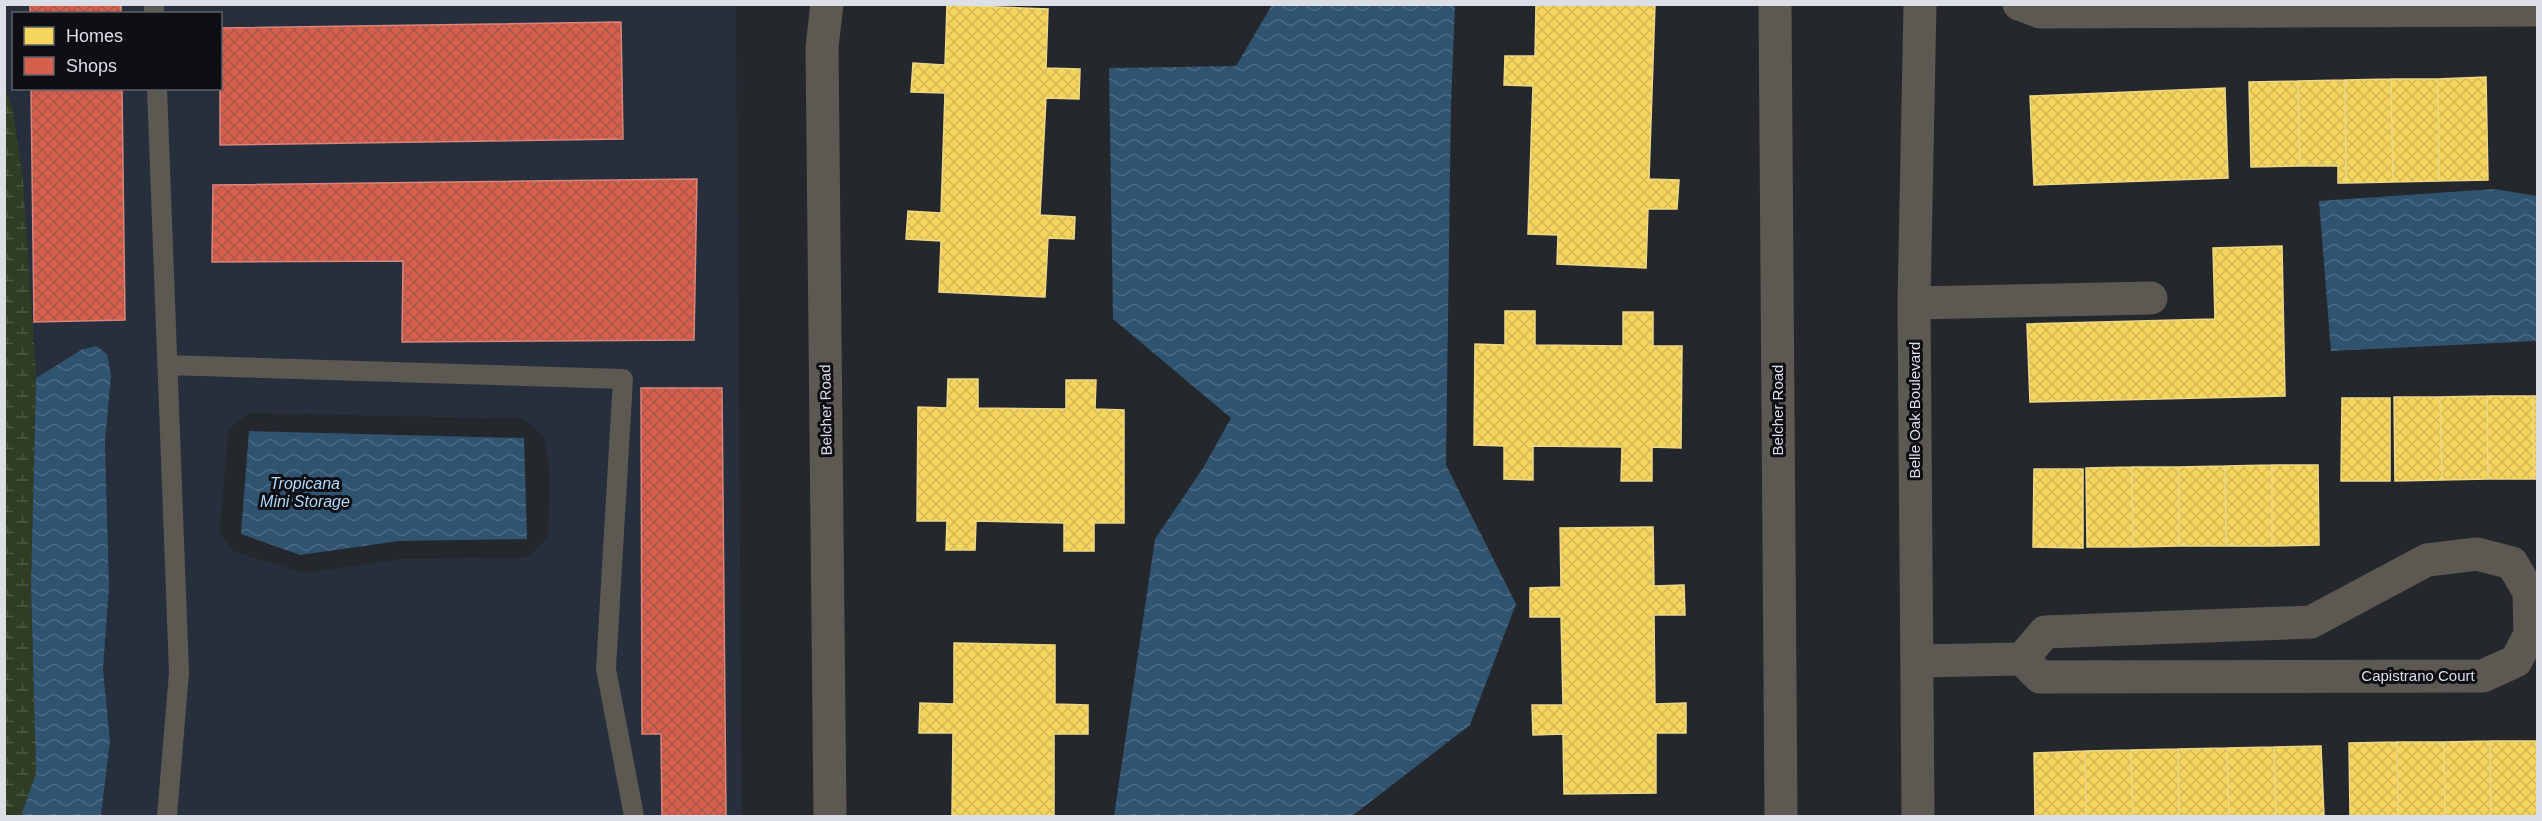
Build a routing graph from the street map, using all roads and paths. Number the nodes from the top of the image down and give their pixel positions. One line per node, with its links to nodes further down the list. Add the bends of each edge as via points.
1 (827, 4): 14 (street, Belcher Road, via 822,47)
2 (1775, 4): 15 (street, Belcher Road)
3 (1920, 4): 8 (street, Belle Oak Boulevard)
4 (2019, 4): 5 (street, via 2040,12)
5 (2538, 10)
6 (157, 90): 9 (lane)
7 (2151, 298): 8 (street)
8 (1914, 303): 11 (street, Belle Oak Boulevard)
9 (168, 365): 12 (lane, via 179,673); 13 (lane, via 623,379 606,669)
10 (2022, 658): 10 (street, Capistrano Court, via 2040,677 2483,676 2516,661 2530,634 2529,592 2512,563 2477,554 2427,560 2311,622 2045,632); 11 (street)
11 (1917, 661): 16 (street, Belle Oak Boulevard)
12 (167, 816)
13 (634, 816)
14 (830, 816)
15 (1781, 816)
16 (1918, 816)

